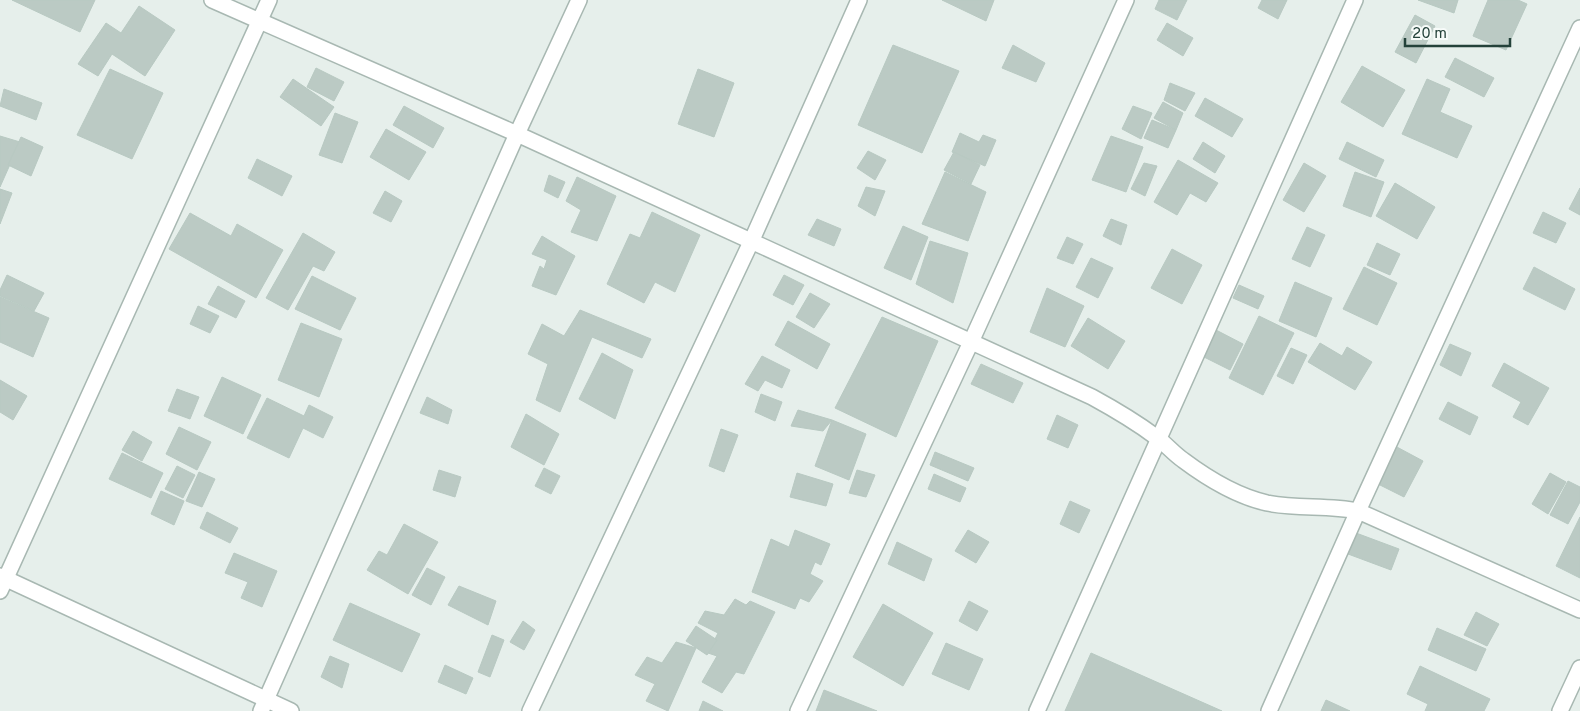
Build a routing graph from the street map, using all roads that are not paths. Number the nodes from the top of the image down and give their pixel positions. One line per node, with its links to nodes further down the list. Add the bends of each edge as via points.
1 (212, 0): 7 (street)
2 (269, 0): 7 (street)
3 (578, 0): 9 (street)
4 (859, 0): 10 (street)
5 (1126, 0): 11 (street)
6 (1355, 0): 12 (street)
7 (259, 21): 9 (street); 14 (street)
8 (1580, 28): 13 (street)
9 (516, 134): 10 (street); 17 (street)
10 (751, 242): 11 (street); 19 (street)
11 (971, 342): 12 (street, via 1092,397); 20 (street)
12 (1159, 439): 13 (street, via 1182,459 1236,492 1267,503); 21 (street)
13 (1358, 511): 15 (street); 22 (street)
14 (2, 582): 17 (street)
15 (1580, 610)
16 (1580, 668): 23 (street)
17 (263, 706): 18 (street)
18 (291, 711)
19 (530, 711)
20 (798, 711)
21 (1037, 711)
22 (1269, 711)
23 (1560, 711)

